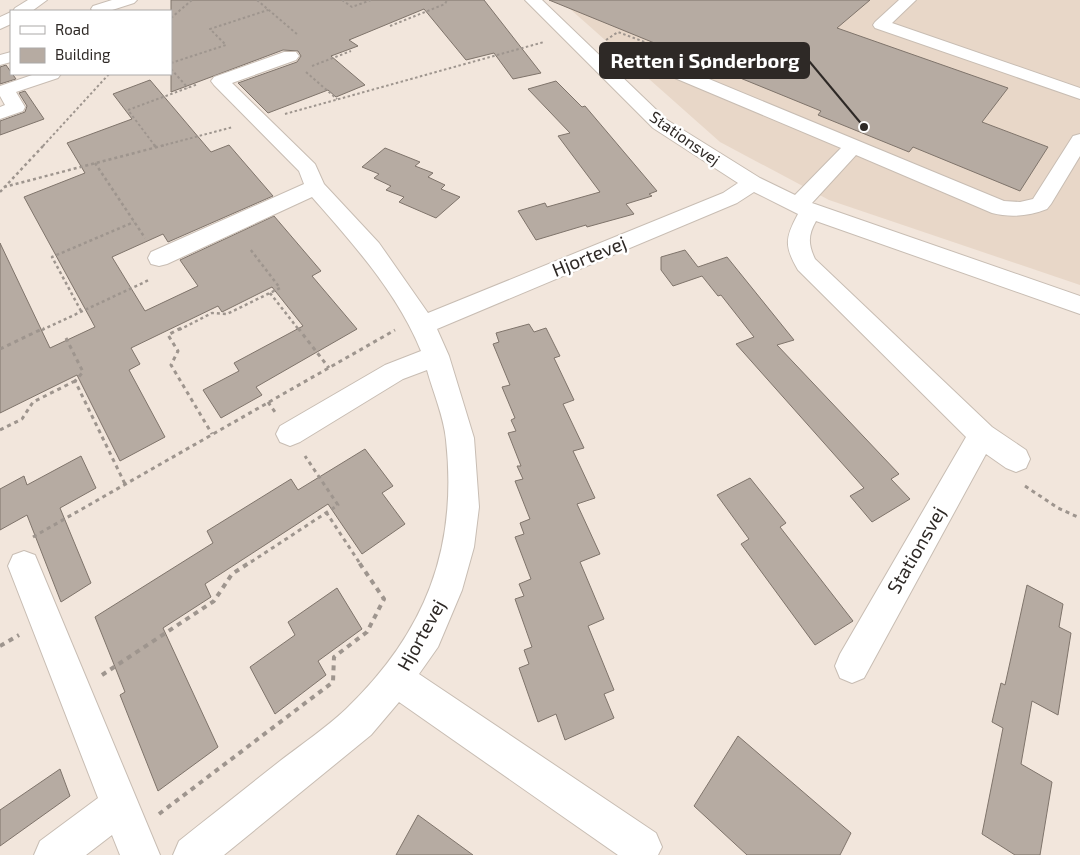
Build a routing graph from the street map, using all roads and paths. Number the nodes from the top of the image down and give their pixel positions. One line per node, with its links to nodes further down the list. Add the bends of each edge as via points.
1 (39, 0): 9 (street)
2 (129, 0): 10 (street)
3 (192, 0): 12 (path)
4 (342, 0): 5 (path, via 352,7)
5 (371, 0)
6 (447, 0): 13 (path, via 445,4)
7 (533, 0): 29 (street, Stationsvej, via 660,124)
8 (908, 0): 23 (street, via 881,25)
9 (23, 10)
10 (100, 10)
11 (268, 10): 16 (path, via 210,29 226,45)
12 (172, 17)
13 (390, 26)
14 (351, 51): 15 (path)
15 (300, 61): 21 (street)
16 (172, 63)
17 (657, 64): 26 (street)
18 (172, 70): 22 (path)
19 (49, 75): 24 (street, via 5,90 16,107)
20 (108, 75): 31 (path)
21 (220, 81): 22 (path); 30 (street, Hjortevej, via 308,169)
22 (188, 88): 27 (path, via 128,110)
23 (1080, 94)
24 (0, 113)
25 (1080, 140): 26 (street, via 1040,204 1015,210 1000,208)
26 (854, 146): 32 (street)
27 (156, 147)
28 (95, 163): 33 (path)
29 (753, 183): 32 (street, Stationsvej); 39 (street, Hjortevej, via 730,198)
30 (315, 188): 35 (street); 39 (street, Hjortevej, via 370,249)
31 (0, 192)
32 (804, 208): 37 (street, Stationsvej); 49 (street, via 797,237 799,251 806,264)
33 (134, 222): 35 (path); 38 (path, via 52,257)
34 (250, 249): 36 (path, via 280,288)
35 (159, 258): 38 (path, via 168,272)
36 (270, 293): 43 (path); 47 (path, via 228,314 212,313 168,335 178,351 171,365)
37 (1080, 305)
38 (81, 311): 41 (path)
39 (420, 321): 42 (street, Hjortevej); 43 (path)
40 (66, 338): 44 (path, via 82,372)
41 (0, 349)
42 (436, 356): 48 (street, via 394,372); 56 (street, Hjortevej, via 460,438 464,507 459,547 446,590 426,635)
43 (329, 368): 45 (path)
44 (75, 381): 46 (path, via 33,402 22,419); 51 (path)
45 (268, 402): 47 (path); 48 (path)
46 (0, 430)
47 (212, 434): 51 (path)
48 (290, 434): 52 (path, via 338,505)
49 (982, 435): 50 (street); 55 (street, Stationsvej)
50 (1016, 459): 53 (path, via 1013,478 1058,508)
51 (125, 484): 54 (path)
52 (326, 512): 57 (path, via 232,574 214,602); 58 (path, via 384,599 367,632 334,657 333,682)
53 (1080, 518)
54 (24, 554): 57 (street)
55 (852, 666)
56 (396, 679): 60 (street, Hjortevej, via 358,722); 61 (street, Hjortevej, via 642,847)
57 (75, 693): 58 (street)
58 (130, 832): 59 (street)
59 (54, 855)
60 (193, 855)
61 (638, 855)

